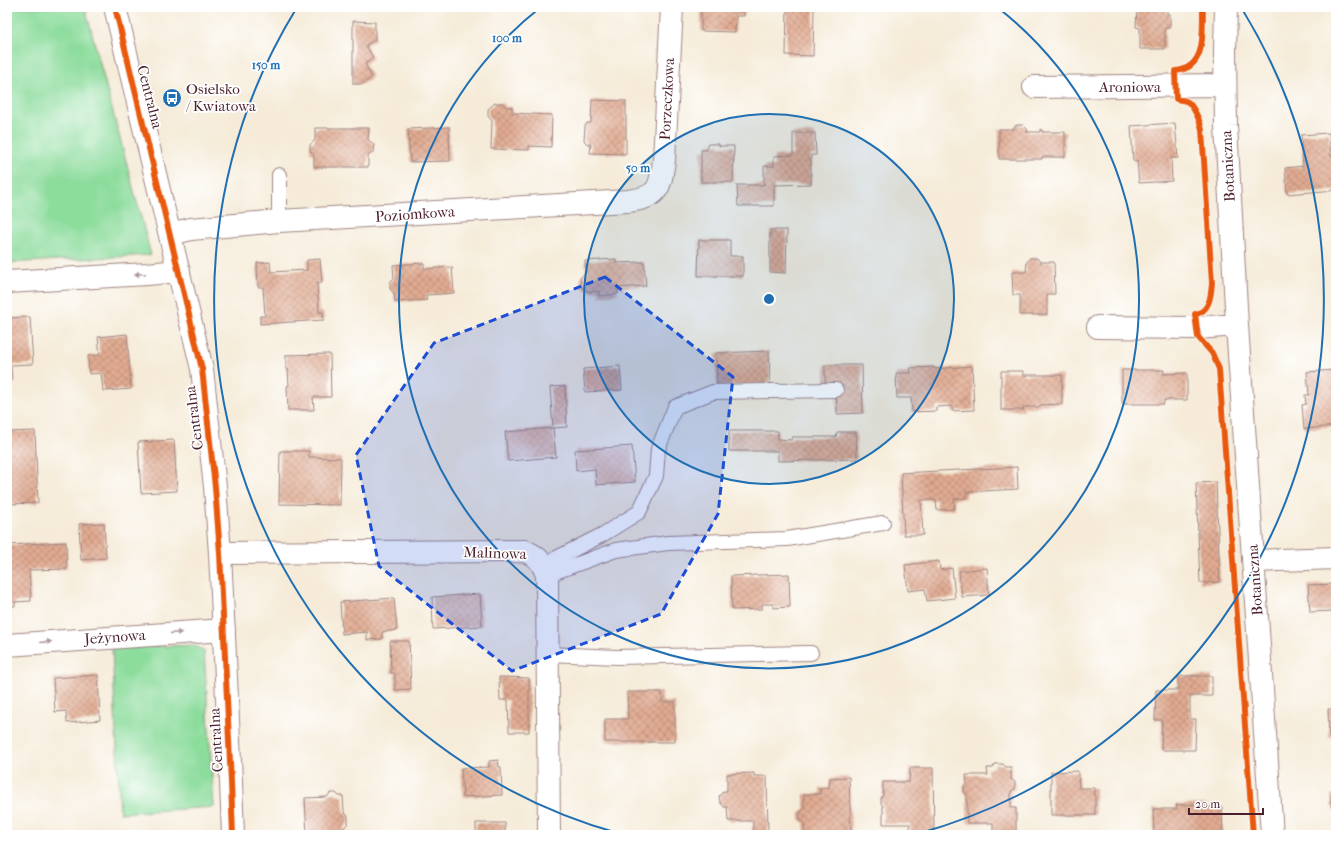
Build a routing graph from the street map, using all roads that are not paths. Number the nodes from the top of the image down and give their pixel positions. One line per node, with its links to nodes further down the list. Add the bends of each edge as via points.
1 (115, 7): 9 (street, Centralna)
2 (672, 7): 7 (street, Porzeczkowa, via 664,160)
3 (1226, 7): 4 (street, Botaniczna)
4 (1226, 86): 5 (street, Aroniowa); 12 (street, Botaniczna, via 1226,133)
5 (1034, 87)
6 (279, 175): 8 (lane)
7 (657, 190): 8 (street, Poziomkowa, via 648,197 628,201)
8 (279, 221): 9 (street, Poziomkowa, via 191,229)
9 (170, 234): 10 (street, Centralna)
10 (179, 271): 11 (street, one-way to 11); 16 (street, Centralna, via 202,369)
11 (7, 282)
12 (1237, 325): 13 (street, via 1197,328); 18 (street, Botaniczna)
13 (1098, 327)
14 (836, 390): 19 (lane, via 712,392 675,407 658,450 656,476 639,512)
15 (883, 523): 19 (lane, via 787,539 668,543 616,550)
16 (220, 553): 19 (street, Malinowa, via 525,551 536,555); 20 (street, Centralna)
17 (1336, 558): 18 (street)
18 (1254, 561): 26 (street, Botaniczna)
19 (545, 570): 23 (street)
20 (224, 630): 21 (street, Jeżynowa, one-way to 20); 24 (street, Centralna)
21 (7, 645)
22 (811, 653): 23 (lane, via 617,657)
23 (548, 654): 25 (street)
24 (232, 835)
25 (549, 835)
26 (1272, 835)

